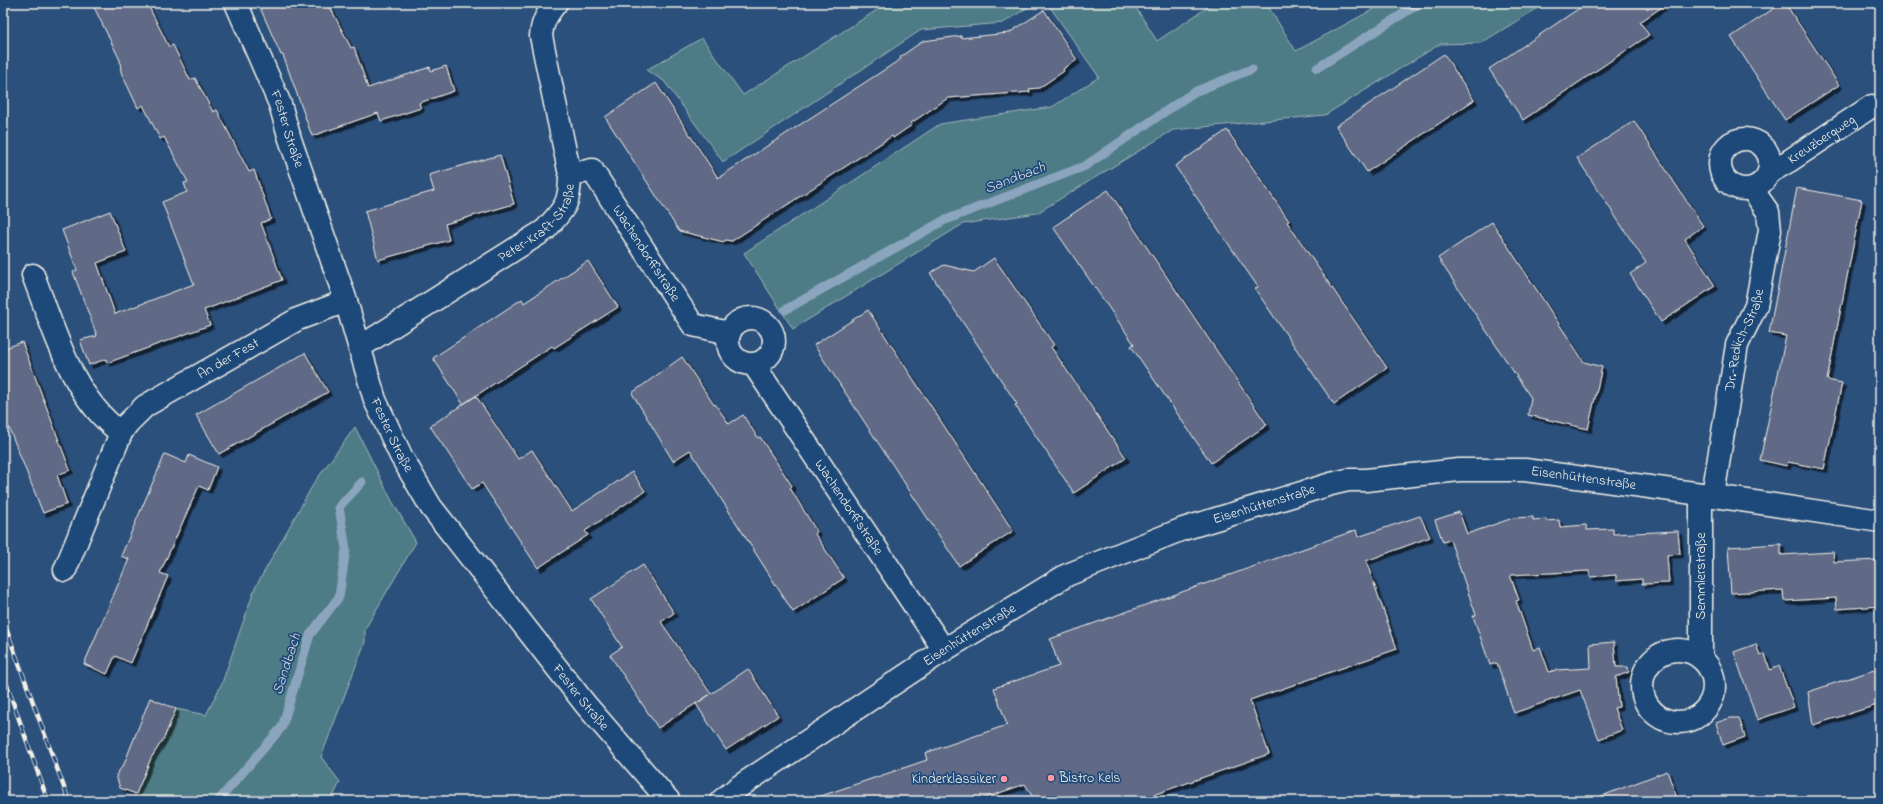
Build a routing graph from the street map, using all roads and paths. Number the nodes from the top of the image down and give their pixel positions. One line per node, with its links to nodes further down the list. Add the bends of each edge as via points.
1 (236, 3): 8 (street, Fester Straße, via 280,104)
2 (552, 4): 5 (street, Peter-Kraft-Straße, via 542,24 541,36)
3 (1872, 106): 4 (street, Kreuzbergweg)
4 (1770, 172): 6 (street, via 1762,184); 6 (street, via 1770,158 1755,141 1745,139 1727,146 1721,156 1721,174 1729,184 1740,190)
5 (570, 174): 9 (street, Wachendorffstraße, via 592,170 693,325); 10 (street, Peter-Kraft-Straße, via 570,196 562,213 545,230)
6 (1752, 189): 13 (street, Dr.-Redlich-Straße, via 1768,212 1770,230 1756,306 1737,345)
7 (33, 275): 12 (street, via 70,369 82,392)
8 (346, 301): 10 (street, Fester Straße); 12 (street, An der Fest, via 298,319 166,393 145,406)
9 (729, 333): 11 (street, via 729,351 743,364); 11 (street, via 737,322 744,319 759,319 773,331 774,346 767,358)
10 (360, 347): 18 (street, Fester Straße, via 375,400 401,456 431,507 586,705)
11 (754, 365): 16 (street, Wachendorffstraße)
12 (121, 434): 15 (street, An der Fest)
13 (1707, 495): 14 (street, Eisenhüttenstraße); 16 (street, Eisenhüttenstraße, via 1525,470 1459,470 1342,482 1183,529 1067,575); 17 (street, Semmlerstraße)
14 (1880, 521)
15 (65, 570)
16 (944, 650): 19 (street, Eisenhüttenstraße)
17 (1701, 658)
18 (668, 801)
19 (721, 801)

